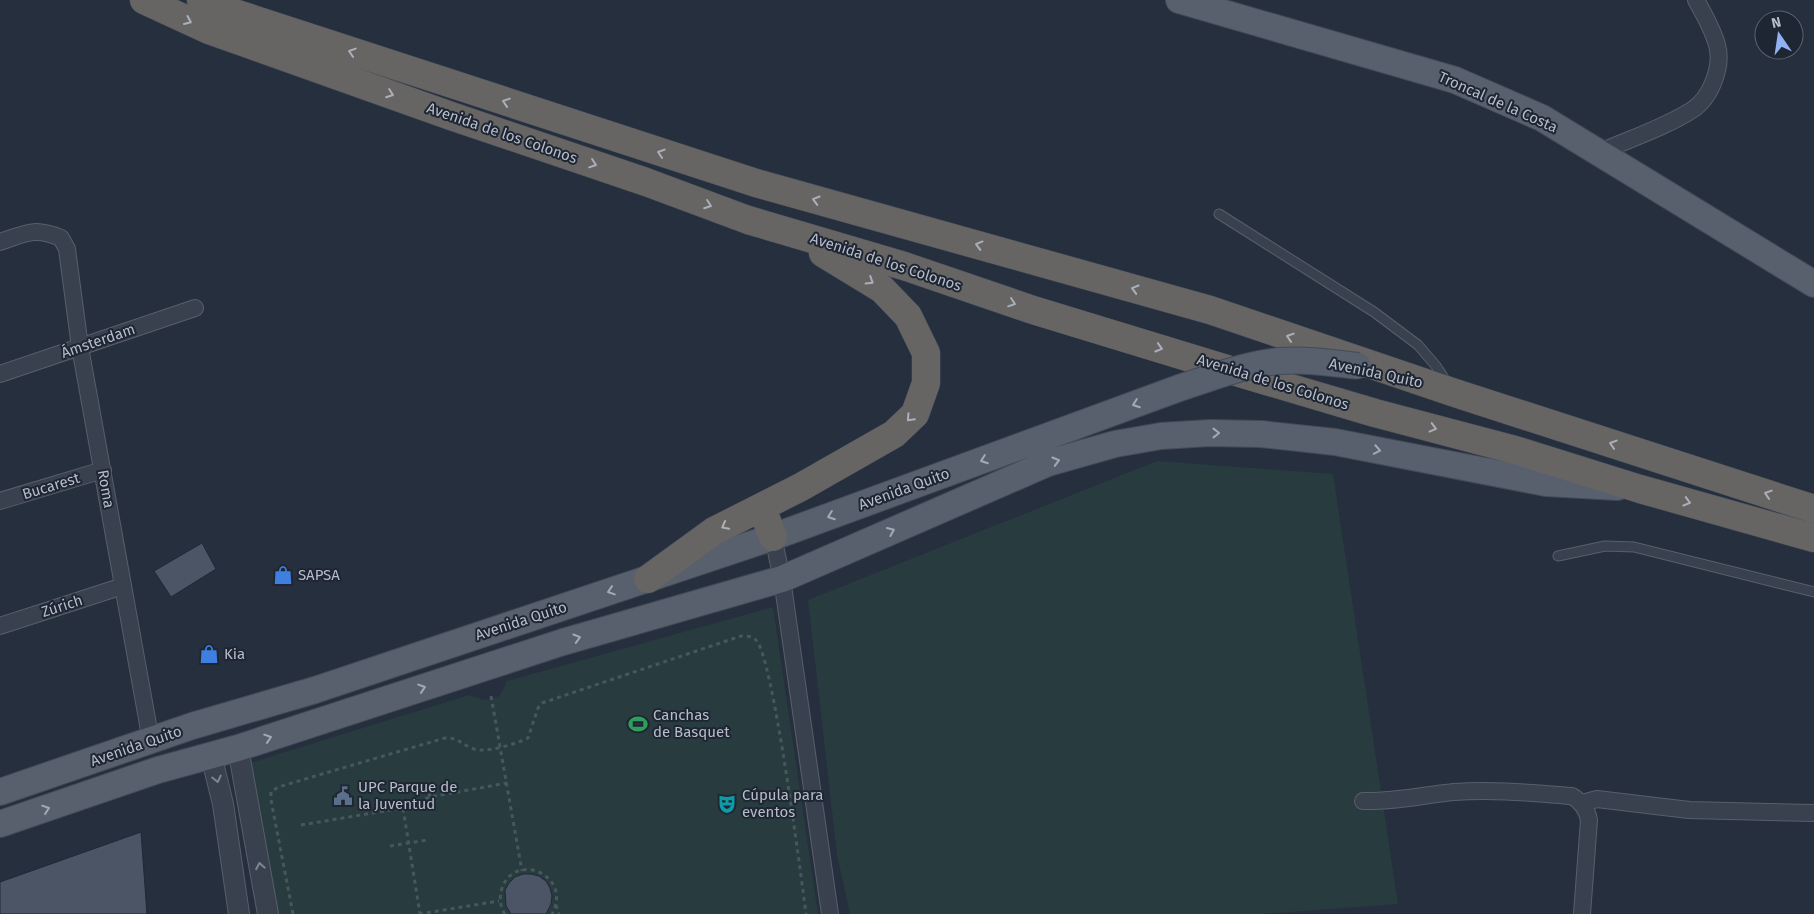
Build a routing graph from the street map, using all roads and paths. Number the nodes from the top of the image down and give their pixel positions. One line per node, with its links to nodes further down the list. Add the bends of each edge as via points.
1 (144, 0): 7 (highway, Avenida de los Colonos, one-way to 7, via 209,30)
2 (201, 0): 13 (highway, Avenida de los Colonos, one-way to 2, via 1210,310 747,180)
3 (1179, 0): 5 (main road, Troncal de la Costa, via 1455,80 1542,118)
4 (1696, 0): 5 (street, via 1718,47 1718,68 1712,88 1694,109)
5 (1598, 152): 9 (main road, Troncal de la Costa)
6 (1219, 214): 13 (lane, via 1374,312 1418,345 1436,366)
7 (748, 220): 15 (highway, Avenida de los Colonos, one-way to 15, via 904,266 1042,313); 17 (highway, one-way to 17, via 830,256 882,289 908,316 926,354 926,383 915,414 894,434)
8 (0, 242): 11 (street, Roma, via 32,231 46,231 61,238 67,249)
9 (1814, 284)
10 (195, 308): 11 (street, Ámsterdam)
11 (80, 347): 12 (street, Ámsterdam); 14 (street, Roma)
12 (0, 374)
13 (1444, 389): 18 (highway, Avenida Quito, one-way to 13); 19 (main road, Avenida Quito, one-way to 19, bridge, via 1358,366 1281,361 1251,366 1182,387)
14 (103, 470): 16 (street, Bucarest); 24 (street, Roma)
15 (1640, 489): 20 (highway, Avenida Quito, one-way to 20); 22 (main road, Avenida Quito, one-way to 15, via 1048,463 1115,444 1161,436 1262,434 1335,442 1546,483)
16 (0, 501)
17 (762, 508): 19 (highway); 23 (highway, one-way to 23, via 714,532)
18 (1814, 509)
19 (773, 537): 22 (street); 23 (main road, Avenida Quito)
20 (1814, 538)
21 (1558, 556): 25 (lane, via 1605,546 1634,547)
22 (782, 578): 30 (main road, Avenida Quito, one-way to 22, via 563,642); 56 (street)
23 (648, 579): 28 (main road, Avenida Quito, one-way to 28)
24 (123, 586): 26 (street, Zúrich); 28 (street, Roma)
25 (1814, 592)
26 (0, 626)
27 (491, 696): 29 (path)
28 (151, 741): 34 (main road, Avenida Quito)
29 (499, 747): 32 (path); 50 (path, via 482,751 453,737 444,738 278,787 271,792); 55 (path, via 528,738 542,703 741,636 756,640 772,694)
30 (238, 748): 31 (main road, Avenida Quito); 49 (street, one-way to 30)
31 (211, 755): 40 (main road, Avenida Quito, one-way to 31); 48 (street, one-way to 48, via 223,804)
32 (507, 783): 35 (path); 45 (path)
33 (428, 785): 35 (path)
34 (0, 792)
35 (430, 797): 38 (path)
36 (1363, 801): 37 (street, via 1393,801 1456,792 1514,792 1572,796)
37 (1582, 803): 39 (street, via 1597,799 1689,810); 57 (street, via 1590,820)
38 (403, 808): 41 (path); 43 (path)
39 (1814, 813)
40 (0, 824)
41 (302, 825)
42 (427, 840): 43 (path)
43 (408, 843): 44 (path); 51 (path)
44 (390, 846)
45 (522, 870): 46 (path, via 504,883); 47 (path, via 536,870 546,876 554,885)
46 (500, 900): 51 (path); 52 (path)
47 (556, 905): 53 (path); 54 (path)
48 (239, 914)
49 (268, 914)
50 (293, 914)
51 (419, 914)
52 (505, 914)
53 (552, 914)
54 (559, 914)
55 (806, 914)
56 (830, 914)
57 (1582, 914)

